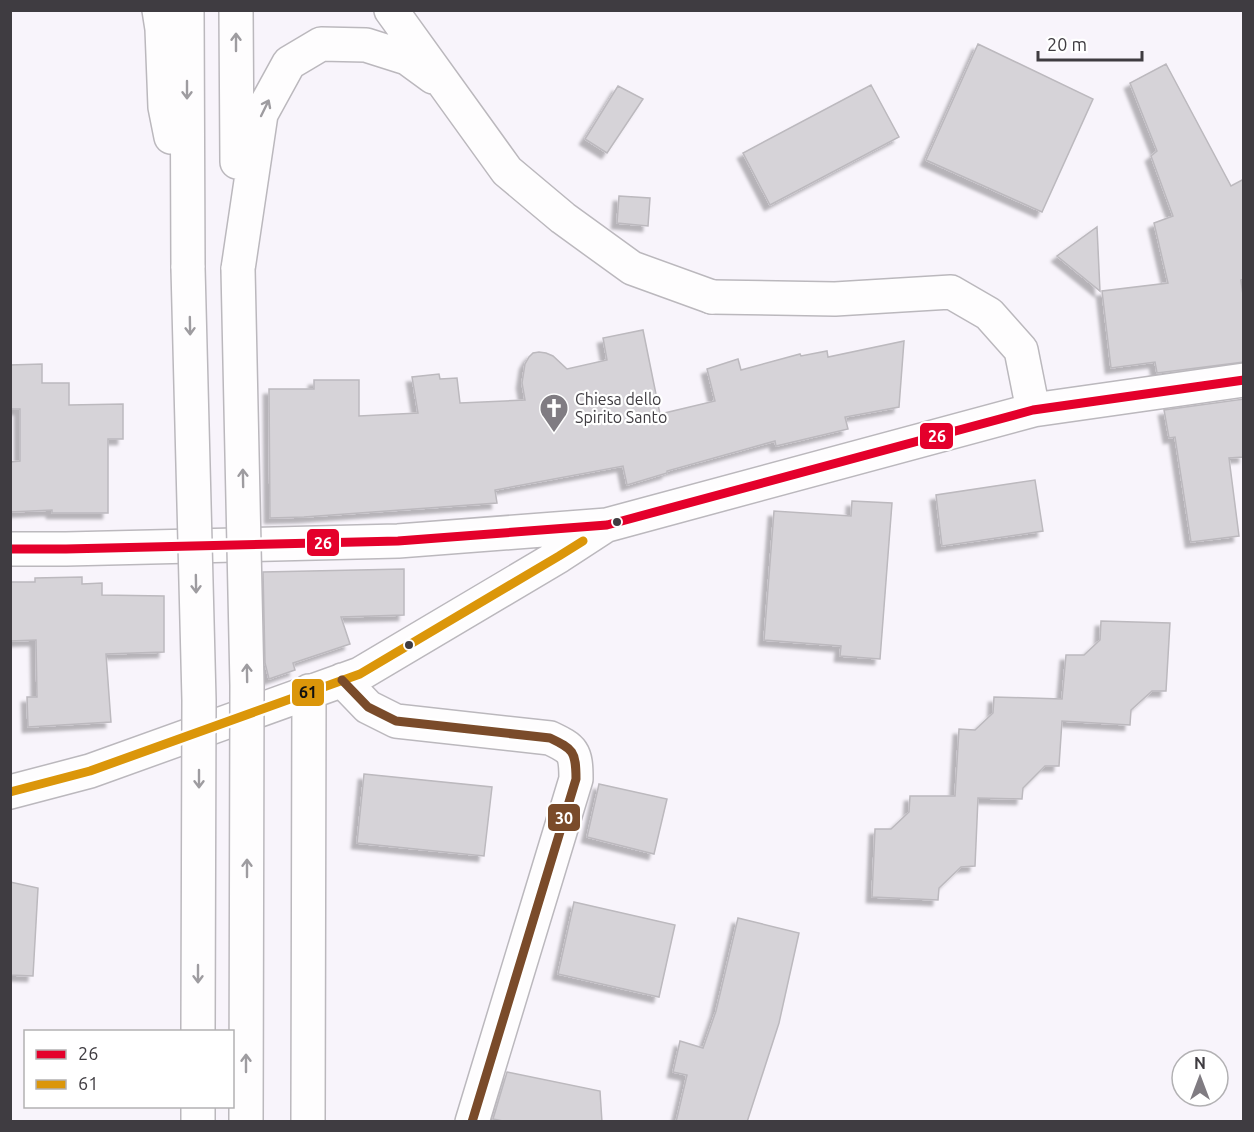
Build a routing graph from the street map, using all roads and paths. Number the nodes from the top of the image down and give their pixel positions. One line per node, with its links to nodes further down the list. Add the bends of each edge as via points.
1 (159, 10): 6 (main road, via 165,107)
2 (187, 10): 6 (main road, one-way to 6)
3 (236, 10): 7 (main road, one-way to 3)
4 (391, 10): 5 (main road)
5 (444, 85): 7 (main road, one-way to 5, via 261,114 289,63 321,44 366,45 407,58); 9 (main road, via 507,171 632,268 712,297 835,299 951,292 988,314 1021,350)
6 (188, 221): 15 (main road, one-way to 15, bridge, via 199,700)
7 (238, 269): 16 (main road, one-way to 7, bridge, via 248,685)
8 (1244, 380): 9 (main road)
9 (1033, 410): 10 (main road)
10 (607, 525): 11 (main road, via 398,542); 12 (main road, via 360,674)
11 (10, 549)
12 (342, 680): 13 (main road); 18 (main road, via 368,707 396,722 550,738 569,747 576,763 576,778)
13 (309, 692): 14 (main road, via 90,771); 17 (main road)
14 (10, 792)
15 (198, 1030)
16 (246, 1122)
17 (309, 1122)
18 (472, 1122)

